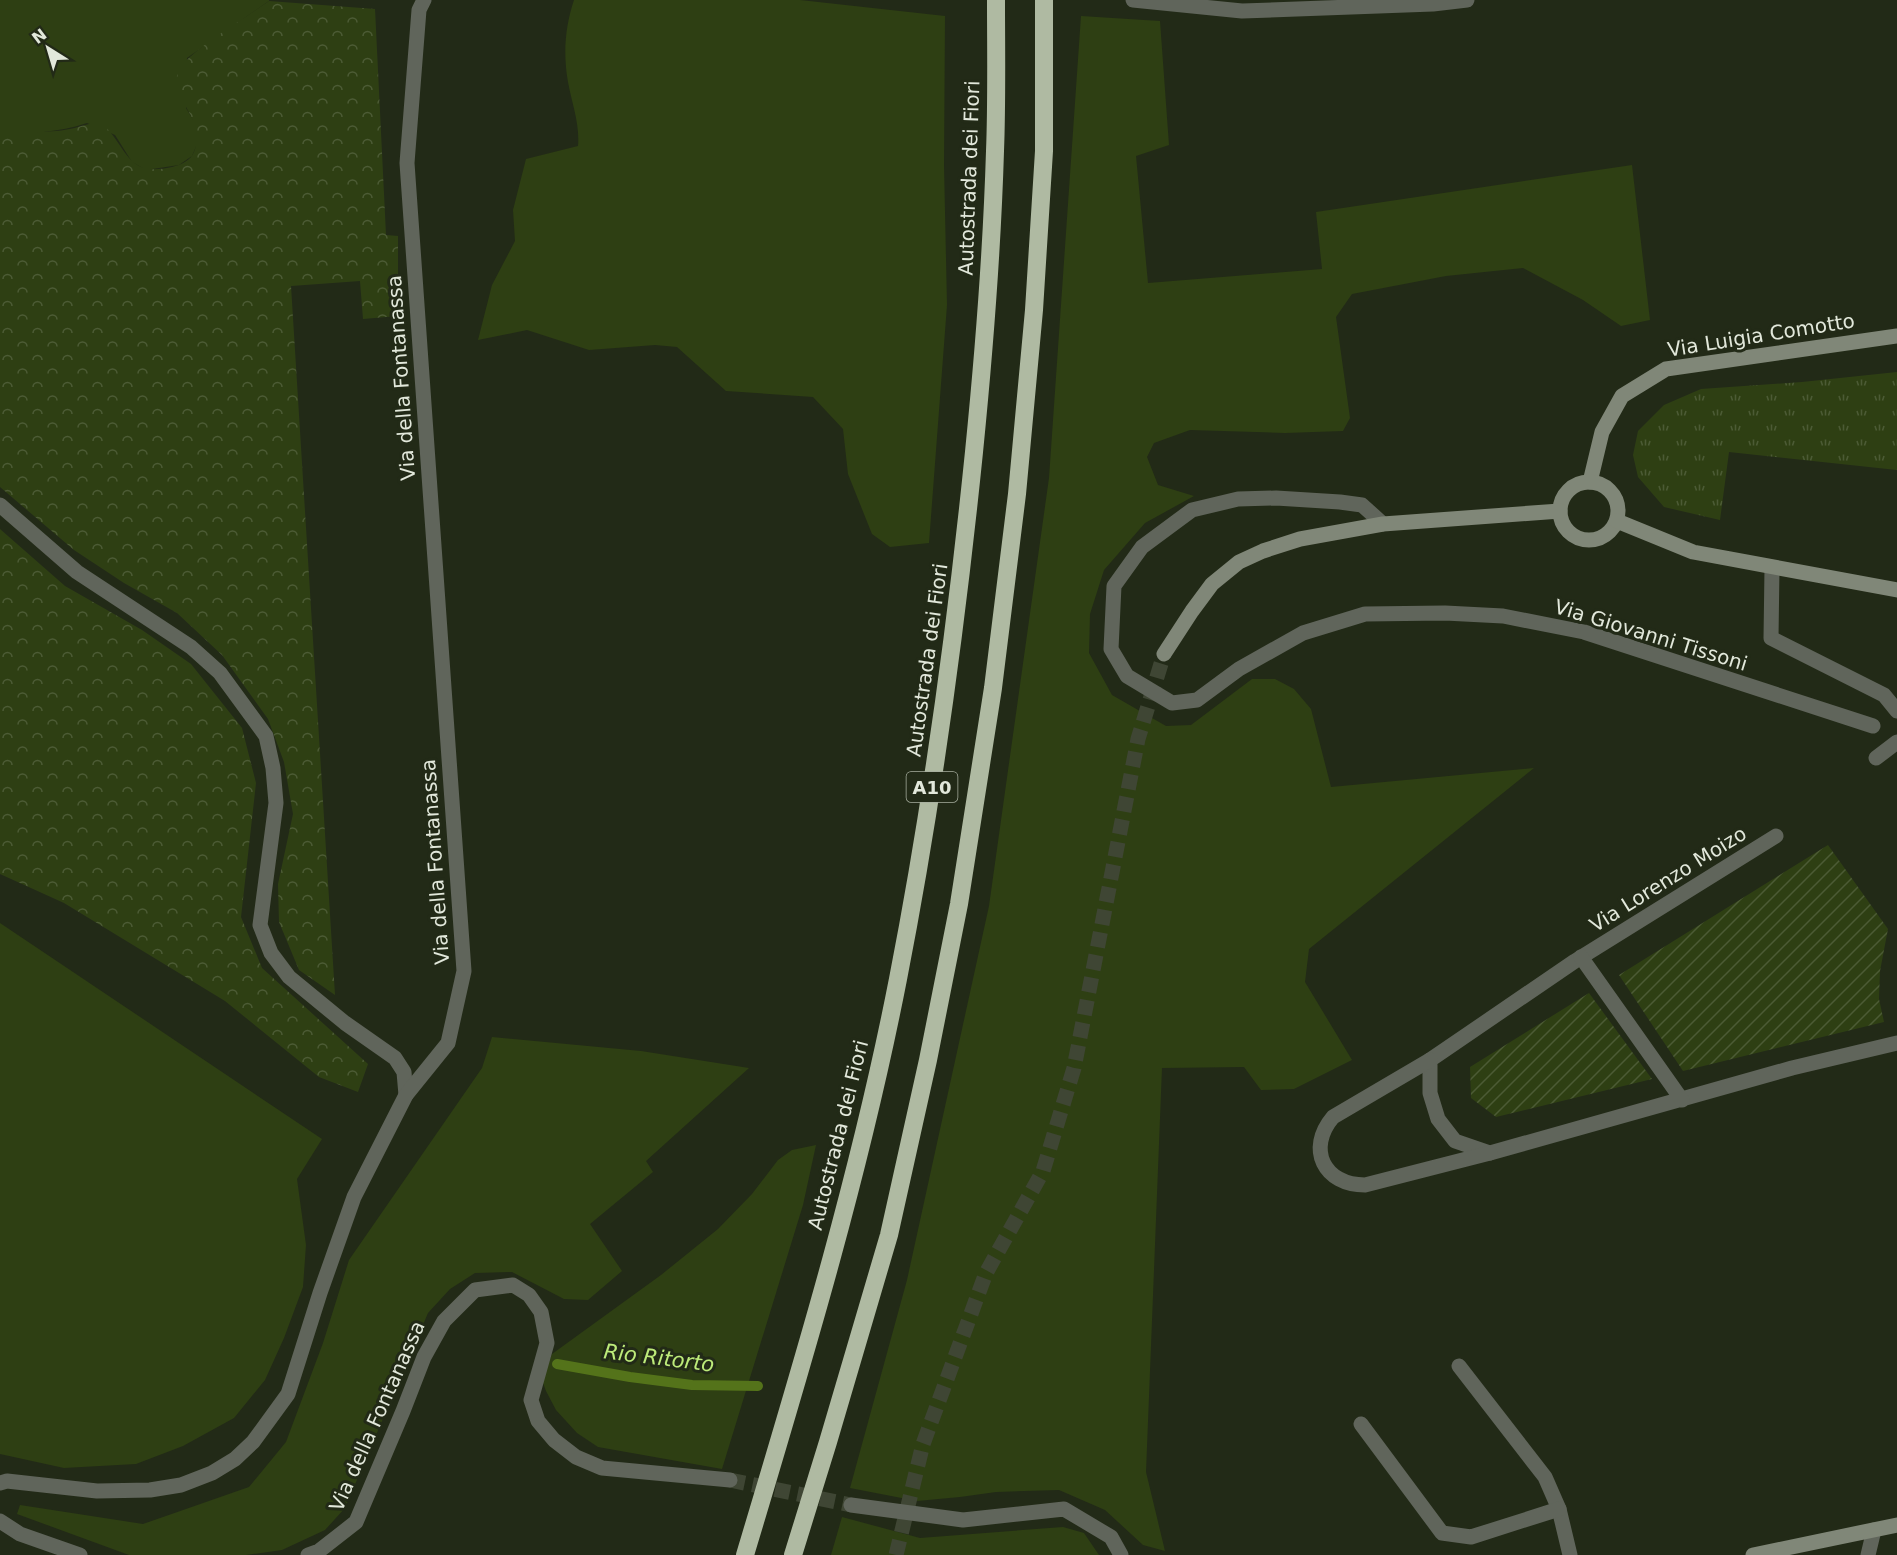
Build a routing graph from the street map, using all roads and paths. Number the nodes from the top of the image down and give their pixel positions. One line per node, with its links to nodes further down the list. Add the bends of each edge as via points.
1 (424, 0): 23 (street, Via della Fontanassa, via 419,10 407,163 464,971 448,1043)
2 (996, 0): 37 (highway, Autostrada dei Fiori / A10, via 995,152 982,363 964,552 935,767 897,981 857,1160)
3 (1044, 0): 38 (highway, A10, via 1044,151 1017,494 993,688 959,904 889,1235)
4 (1133, 0): 5 (street, via 1242,11)
5 (1467, 0)
6 (1897, 336): 7 (street, Via Luigia Comotto, via 1666,369 1622,396 1602,432)
7 (1590, 482): 9 (street, via 1569,489); 10 (street, via 1599,483 1614,495)
8 (0, 505): 23 (street, via 77,572 190,647 220,673 266,736 276,803 260,925 271,953 289,977 395,1058 404,1072)
9 (1560, 511): 10 (street, via 1562,522 1578,538 1601,538); 11 (street)
10 (1617, 521): 12 (street, via 1693,552)
11 (1383, 524): 14 (street, via 1300,539 1239,562 1212,584); 16 (street, Via Giovanni Tissoni, via 1362,505 1340,502 1238,499 1192,510 1142,547 1114,586 1111,649 1127,676 1172,703 1197,700 1239,669 1303,633 1365,614 1503,616 1584,632)
12 (1772, 568): 13 (street); 15 (street, via 1772,638 1884,695)
13 (1897, 590)
14 (1164, 654)
15 (1897, 711)
16 (1873, 726)
17 (1897, 742): 18 (street)
18 (1876, 758)
19 (1776, 836): 20 (street, Via Lorenzo Moizo)
20 (1581, 957): 22 (street, Via Lorenzo Moizo); 24 (street, Via Lorenzo Moizo)
21 (1897, 1042): 24 (street, Via Lorenzo Moizo)
22 (1430, 1060): 25 (street, via 1430,1093 1438,1119 1455,1141); 25 (street, Via Lorenzo Moizo, via 1333,1117 1320,1138 1323,1164 1341,1181 1365,1185)
23 (406, 1095): 29 (street, Via della Fontanassa, via 354,1197 288,1394 253,1442 212,1473 181,1485 97,1491)
24 (1682, 1100): 25 (street, Via Lorenzo Moizo)
25 (1490, 1153)
26 (1459, 1366): 31 (street, via 1545,1477)
27 (1361, 1424): 31 (street, via 1442,1533 1471,1537)
28 (730, 1480): 36 (street, Via della Fontanassa, via 602,1467 576,1457 554,1440 538,1420 531,1400 547,1343 542,1312 529,1294 513,1285 475,1290 444,1321 424,1357 356,1521 319,1551)
29 (0, 1483)
30 (851, 1505): 39 (street, via 963,1520 1064,1509 1111,1537)
31 (1559, 1509): 40 (street)
32 (0, 1522): 35 (street, via 20,1534)
33 (1897, 1525): 34 (street)
34 (1874, 1530): 41 (street); 42 (street)
35 (80, 1555)
36 (308, 1555)
37 (745, 1555)
38 (793, 1555)
39 (1121, 1555)
40 (1570, 1555)
41 (1754, 1555)
42 (1868, 1555)

